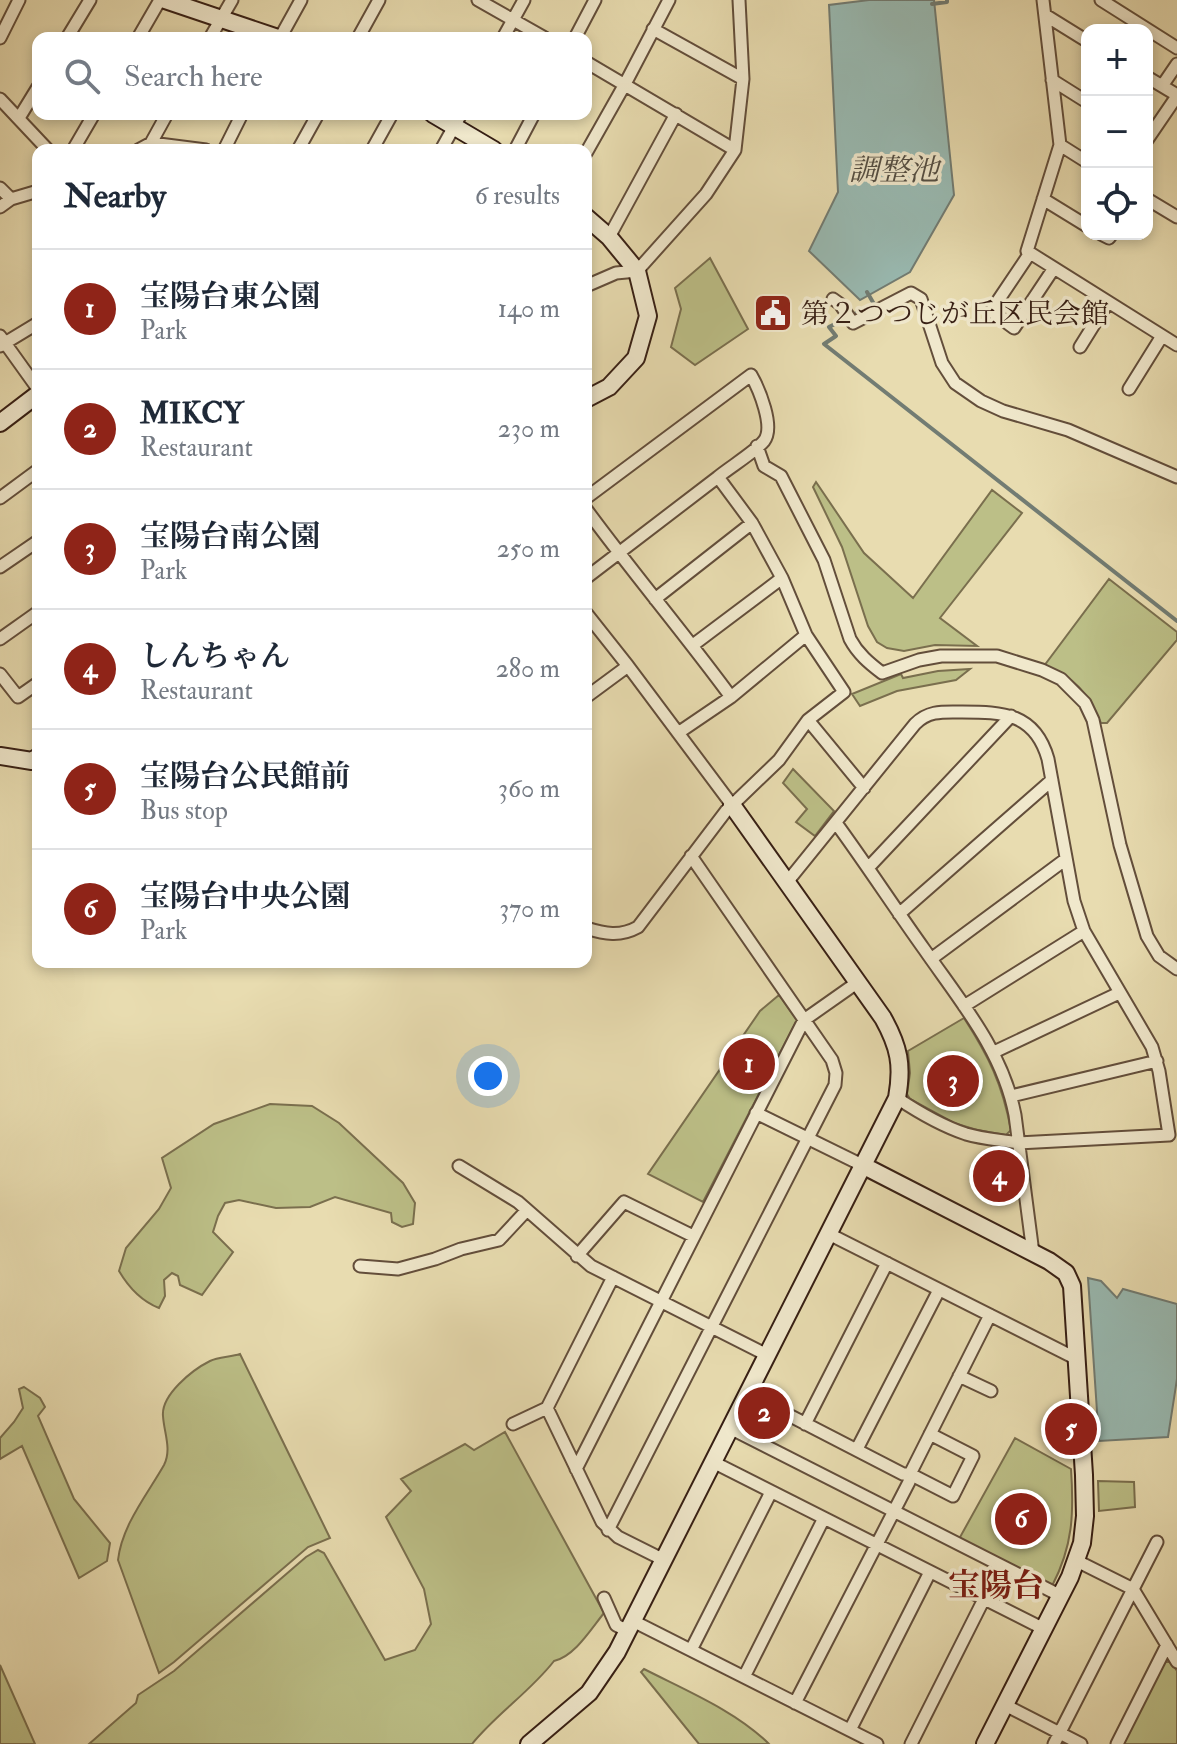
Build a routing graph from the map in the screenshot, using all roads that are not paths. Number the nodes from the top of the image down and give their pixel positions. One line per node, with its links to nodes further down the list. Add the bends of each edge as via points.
1 (19, 0): 28 (street)
2 (90, 0): 18 (street)
3 (162, 0): 15 (street); 19 (street)
4 (232, 0): 15 (street)
5 (301, 0): 22 (street)
6 (379, 0): 23 (street)
7 (478, 0): 16 (street)
8 (524, 0): 16 (street)
9 (595, 0): 26 (street)
10 (669, 0): 17 (street)
11 (739, 0): 32 (street)
12 (1043, 0): 14 (street)
13 (1101, 0): 29 (street)
14 (1045, 15): 27 (street); 33 (street)
15 (221, 19): 20 (street); 21 (street)
16 (513, 19): 24 (street); 25 (street)
17 (653, 29): 32 (street); 35 (street)
18 (71, 32)
19 (142, 32)
20 (213, 32)
21 (261, 32)
22 (282, 32)
23 (361, 32)
24 (506, 32)
25 (535, 32)
26 (578, 32)
27 (1081, 37)
28 (0, 38)
29 (1177, 48)
30 (1177, 64): 36 (street)
31 (592, 65): 35 (street)
32 (743, 79): 63 (street)
33 (1052, 80): 39 (street); 62 (street)
34 (1153, 81): 36 (street)
35 (625, 84): 41 (street); 61 (street)
36 (1162, 86): 37 (street)
37 (1177, 96): 50 (street)
38 (32, 97): 42 (street)
39 (1081, 98)
40 (0, 99): 42 (street)
41 (676, 114): 63 (street); 74 (street)
42 (19, 118): 52 (street)
43 (90, 120): 53 (street)
44 (164, 120): 51 (street)
45 (239, 120): 55 (street)
46 (315, 120): 56 (street)
47 (389, 120): 57 (street)
48 (458, 120): 58 (street); 59 (street)
49 (531, 120): 60 (street)
50 (1153, 131)
51 (151, 143): 54 (street)
52 (43, 144)
53 (76, 144)
54 (159, 144)
55 (227, 144)
56 (301, 144)
57 (375, 144)
58 (444, 144)
59 (487, 144)
60 (518, 144)
61 (591, 144)
62 (1060, 145): 64 (street); 68 (street)
63 (735, 150): 77 (street, via 706,194)
64 (1081, 158)
65 (0, 188): 67 (street)
66 (32, 193): 67 (street)
67 (11, 199): 70 (street)
68 (1043, 199): 73 (street); 75 (street)
69 (1153, 203): 71 (street)
70 (0, 207)
71 (1177, 217)
72 (592, 222): 74 (street)
73 (1081, 222)
74 (609, 237): 77 (street)
75 (1030, 253): 76 (street); 76 (street, via 991,311 1014,328)
76 (1054, 268): 80 (street)
77 (637, 271): 78 (street); 88 (street, via 648,316 636,358 609,387)
78 (592, 283)
79 (833, 299): 94 (street, via 853,323 911,293 921,299 942,363 955,383 981,401 1068,430)
80 (1108, 302): 82 (street); 85 (street)
81 (32, 326): 83 (street)
82 (1162, 336): 84 (street); 87 (street)
83 (2, 342): 86 (street)
84 (1177, 345)
85 (1080, 347)
86 (32, 384)
87 (1129, 389)
88 (592, 396)
89 (32, 397): 90 (street)
90 (0, 423)
91 (757, 446): 93 (street); 95 (street, via 769,428 751,375); 132 (street, via 764,466 781,476 788,488 824,560 850,639 867,662 882,673 941,656 997,656 1061,679 1085,703 1147,936 1159,956)
92 (32, 474): 96 (street)
93 (718, 477): 98 (street); 100 (street)
94 (1177, 477)
95 (592, 494)
96 (0, 498)
97 (592, 517): 100 (street)
98 (752, 523): 103 (street); 104 (street)
99 (32, 545): 101 (street)
100 (619, 553): 102 (street); 104 (street)
101 (0, 567)
102 (592, 573)
103 (782, 578): 107 (street); 109 (street)
104 (655, 599): 109 (street)
105 (32, 616): 108 (street)
106 (592, 626): 110 (street)
107 (806, 635): 114 (street); 116 (street, via 844,692)
108 (0, 639)
109 (693, 645): 114 (street)
110 (628, 666): 113 (street); 117 (street)
111 (0, 674): 112 (street, via 18,697)
112 (32, 687)
113 (592, 693)
114 (731, 697): 117 (street)
115 (1011, 716): 120 (street, via 1038,735); 121 (street, via 928,714); 126 (street)
116 (808, 720): 121 (street); 122 (street, via 779,760)
117 (678, 733): 122 (street)
118 (0, 756): 119 (street)
119 (32, 761)
120 (1052, 780): 125 (street); 128 (street)
121 (864, 788): 123 (street)
122 (732, 805): 124 (street); 127 (street)
123 (836, 823): 126 (street); 127 (street)
124 (691, 856): 129 (street, via 638,927 613,935); 136 (street)
125 (1066, 859): 130 (street); 131 (street)
126 (868, 868): 128 (street)
127 (788, 881): 133 (street)
128 (899, 914): 131 (street)
129 (592, 930)
130 (1084, 931): 134 (street); 135 (street)
131 (931, 959): 135 (street)
132 (1177, 969)
133 (858, 982): 136 (street); 140 (street, via 898,1051)
134 (1119, 993): 137 (street); 138 (street)
135 (964, 1006): 137 (street)
136 (804, 1020): 141 (street); 142 (street, via 836,1073)
137 (994, 1052): 139 (street)
138 (1157, 1061): 139 (street); 143 (street, via 1169,1135)
139 (1011, 1096): 143 (street)
140 (897, 1098): 143 (street, via 968,1135); 145 (street)
141 (756, 1113): 142 (street); 148 (street)
142 (807, 1138): 145 (street); 157 (street)
143 (1018, 1143): 149 (street)
144 (459, 1166): 146 (street)
145 (864, 1166): 147 (street); 149 (street)
146 (527, 1210): 150 (street); 152 (street, via 499,1240 398,1269)
147 (829, 1234): 151 (street); 158 (street)
148 (693, 1236): 150 (street, via 624,1202); 155 (street)
149 (1033, 1253): 159 (street, via 1069,1278)
150 (577, 1256): 153 (street)
151 (887, 1263): 154 (street); 165 (street)
152 (360, 1266)
153 (613, 1277): 155 (street); 163 (street)
154 (939, 1290): 156 (street); 168 (street)
155 (661, 1302): 157 (street); 170 (street)
156 (990, 1315): 159 (street); 160 (street)
157 (711, 1327): 158 (street); 175 (street)
158 (767, 1355): 162 (street)
159 (1077, 1359): 179 (street, via 1085,1516)
160 (959, 1376): 161 (street); 167 (street)
161 (991, 1391)
162 (748, 1394): 165 (street); 166 (street)
163 (547, 1408): 164 (street); 170 (street)
164 (513, 1424)
165 (805, 1424): 168 (street)
166 (730, 1428): 169 (street); 173 (street)
167 (930, 1434): 171 (street); 171 (street, via 973,1456 953,1496)
168 (857, 1449): 171 (street)
169 (713, 1462): 172 (street); 178 (street)
170 (576, 1469): 175 (street)
171 (910, 1474): 173 (street)
172 (771, 1492): 174 (street); 188 (street)
173 (894, 1511): 177 (street); 182 (street)
174 (824, 1518): 177 (street); 190 (street)
175 (608, 1530): 178 (street)
176 (1157, 1542): 181 (street)
177 (876, 1545): 180 (street); 191 (street)
178 (664, 1560): 185 (street)
179 (1077, 1561): 181 (street); 182 (street)
180 (930, 1572): 184 (street); 193 (street)
181 (1133, 1589): 187 (street); 194 (street)
182 (1061, 1596): 186 (street)
183 (604, 1598): 185 (street, via 616,1625)
184 (984, 1599): 186 (street); 197 (street)
185 (630, 1626): 188 (street); 195 (street, via 589,1693)
186 (1044, 1629): 192 (street)
187 (1167, 1645): 189 (street); 200 (street)
188 (691, 1650): 190 (street)
189 (1177, 1662)
190 (744, 1677): 191 (street)
191 (795, 1703): 193 (street)
192 (1005, 1705): 194 (street); 198 (street)
193 (850, 1730): 196 (street)
194 (1057, 1739): 199 (street)
195 (529, 1744)
196 (877, 1744)
197 (911, 1744)
198 (985, 1744)
199 (1081, 1744)
200 (1117, 1744)

